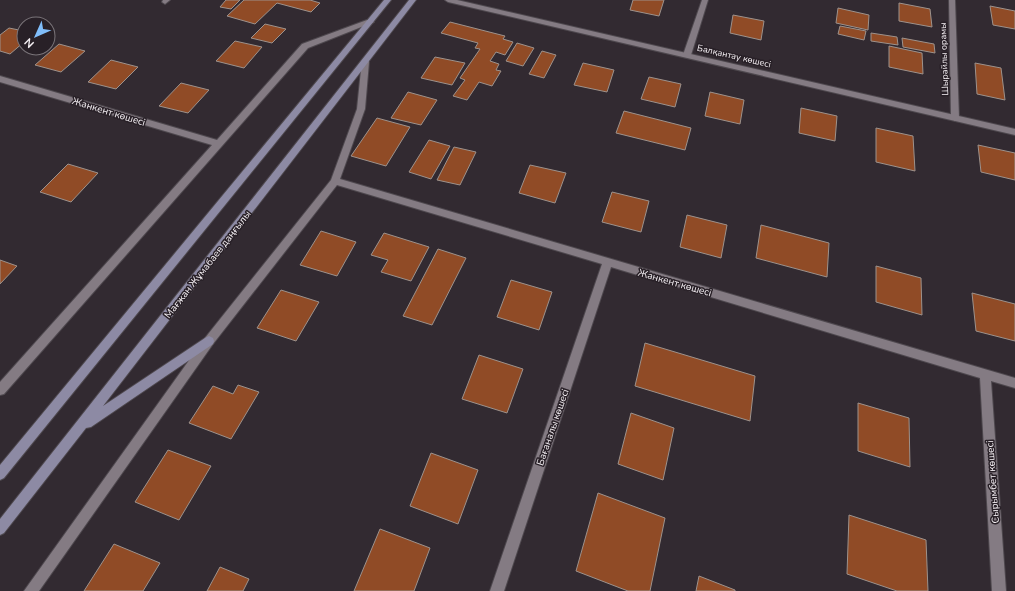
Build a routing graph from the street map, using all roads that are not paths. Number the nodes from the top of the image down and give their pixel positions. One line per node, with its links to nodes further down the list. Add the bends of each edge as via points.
1 (388, 0): 6 (main road)
2 (413, 0): 8 (main road, Мағжан Жұмабаев даңғылы)
3 (448, 0): 7 (street, Балқантау көшесі)
4 (705, 0): 7 (street)
5 (952, 0): 10 (street, Шырайлы орамы)
6 (370, 22): 12 (street, via 305,46); 20 (main road)
7 (687, 55): 10 (street, Балқантау көшесі)
8 (365, 62): 13 (street, via 361,109); 19 (main road, Мағжан Жұмабаев даңғылы)
9 (0, 79): 12 (street, Жанкент көшесі)
10 (955, 118): 11 (street, Балқантау көшесі)
11 (1015, 132)
12 (219, 144): 18 (street)
13 (335, 181): 14 (street, Жанкент көшесі); 15 (street)
14 (607, 263): 16 (street, Жанкент көшесі); 23 (street, Бағаналы көшесі)
15 (209, 341): 19 (main road); 22 (street)
16 (985, 373): 17 (street, Жанкент көшесі); 24 (street, Сырымбет көшесі)
17 (1015, 383)
18 (0, 390)
19 (78, 429): 21 (main road, Мағжан Жұмабаев даңғылы)
20 (0, 474)
21 (0, 529)
22 (31, 591)
23 (497, 591)
24 (999, 591)

